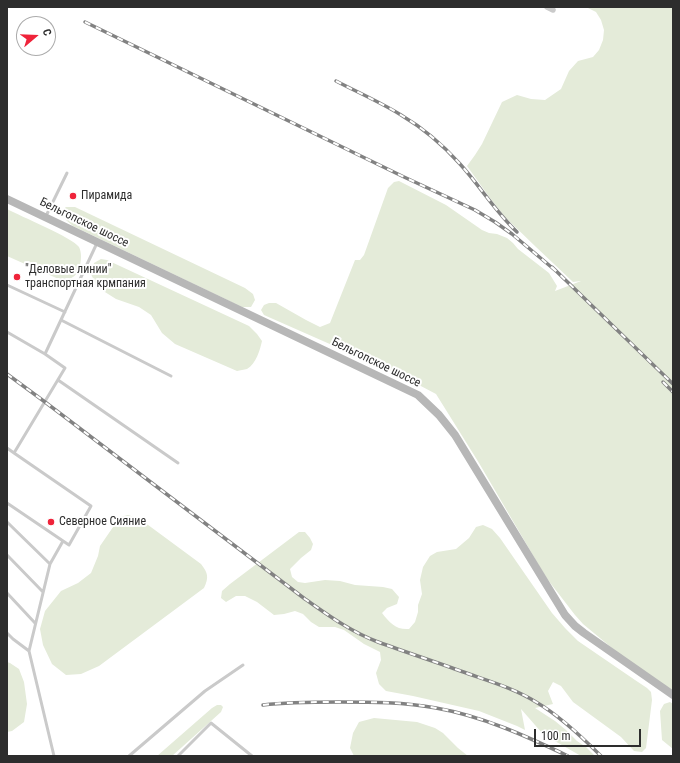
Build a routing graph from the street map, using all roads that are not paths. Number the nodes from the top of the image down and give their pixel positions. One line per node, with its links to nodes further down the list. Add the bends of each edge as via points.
1 (546, 7): 2 (street)
2 (553, 10)
3 (67, 173): 5 (lane)
4 (7, 199): 5 (street, Бельгопское шоссе)
5 (46, 218): 6 (street, Бельгопское шоссе)
6 (98, 243): 8 (lane); 28 (street, Бельгопское шоссе, via 418,395 439,414 455,435 565,615 584,633)
7 (7, 285): 8 (lane)
8 (65, 312): 9 (lane)
9 (61, 320): 11 (lane); 12 (lane)
10 (7, 332): 11 (lane)
11 (45, 354): 13 (lane, via 65,368)
12 (171, 376)
13 (58, 380): 15 (lane); 16 (lane)
14 (7, 448): 15 (lane)
15 (14, 453): 19 (lane, via 91,506 69,545)
16 (178, 463)
17 (7, 503): 19 (lane)
18 (7, 522): 21 (lane)
19 (63, 541): 21 (lane)
20 (7, 555): 22 (lane)
21 (50, 564): 22 (lane)
22 (43, 592): 24 (lane)
23 (7, 593): 24 (lane)
24 (35, 623): 26 (lane)
25 (7, 633): 26 (lane)
26 (29, 651): 29 (lane)
27 (243, 665): 30 (lane, via 205,691)
28 (673, 695)
29 (54, 756)
30 (129, 756)
31 (178, 756): 32 (lane, via 210,724)
32 (252, 756)

